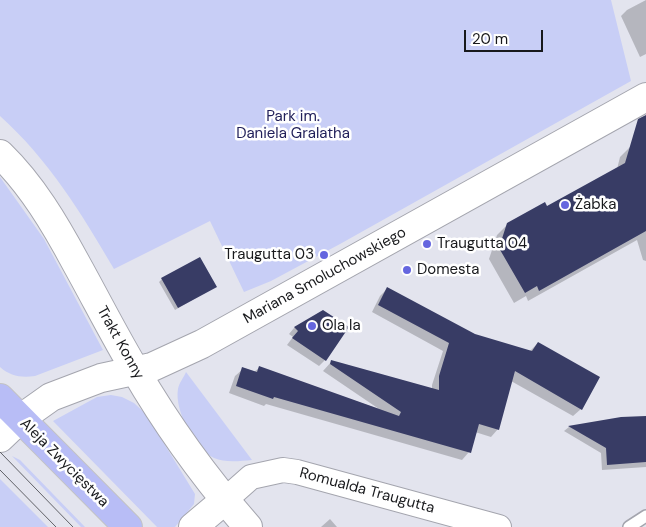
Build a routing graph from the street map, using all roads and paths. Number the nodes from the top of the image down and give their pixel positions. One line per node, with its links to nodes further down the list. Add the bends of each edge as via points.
1 (646, 97): 3 (street, Mariana Smoluchowskiego, via 202,344 152,367)
2 (0, 154): 3 (street, Trakt Konny, via 50,215)
3 (135, 371): 5 (street, Mariana Smoluchowskiego, via 101,378 51,397); 7 (street, Trakt Konny, via 171,427)
4 (0, 398): 5 (main road, Aleja Zwycięstwa)
5 (20, 418): 6 (street, Mariana Smoluchowskiego); 9 (main road, Aleja Zwycięstwa)
6 (0, 438)
7 (225, 500): 10 (street, Romualda Traugutta); 11 (street, Trakt Konny); 12 (street, Romualda Traugutta, via 251,478 283,470)
8 (646, 516): 13 (lane)
9 (128, 527)
10 (194, 527)
11 (248, 527)
12 (499, 527)
13 (629, 527)

